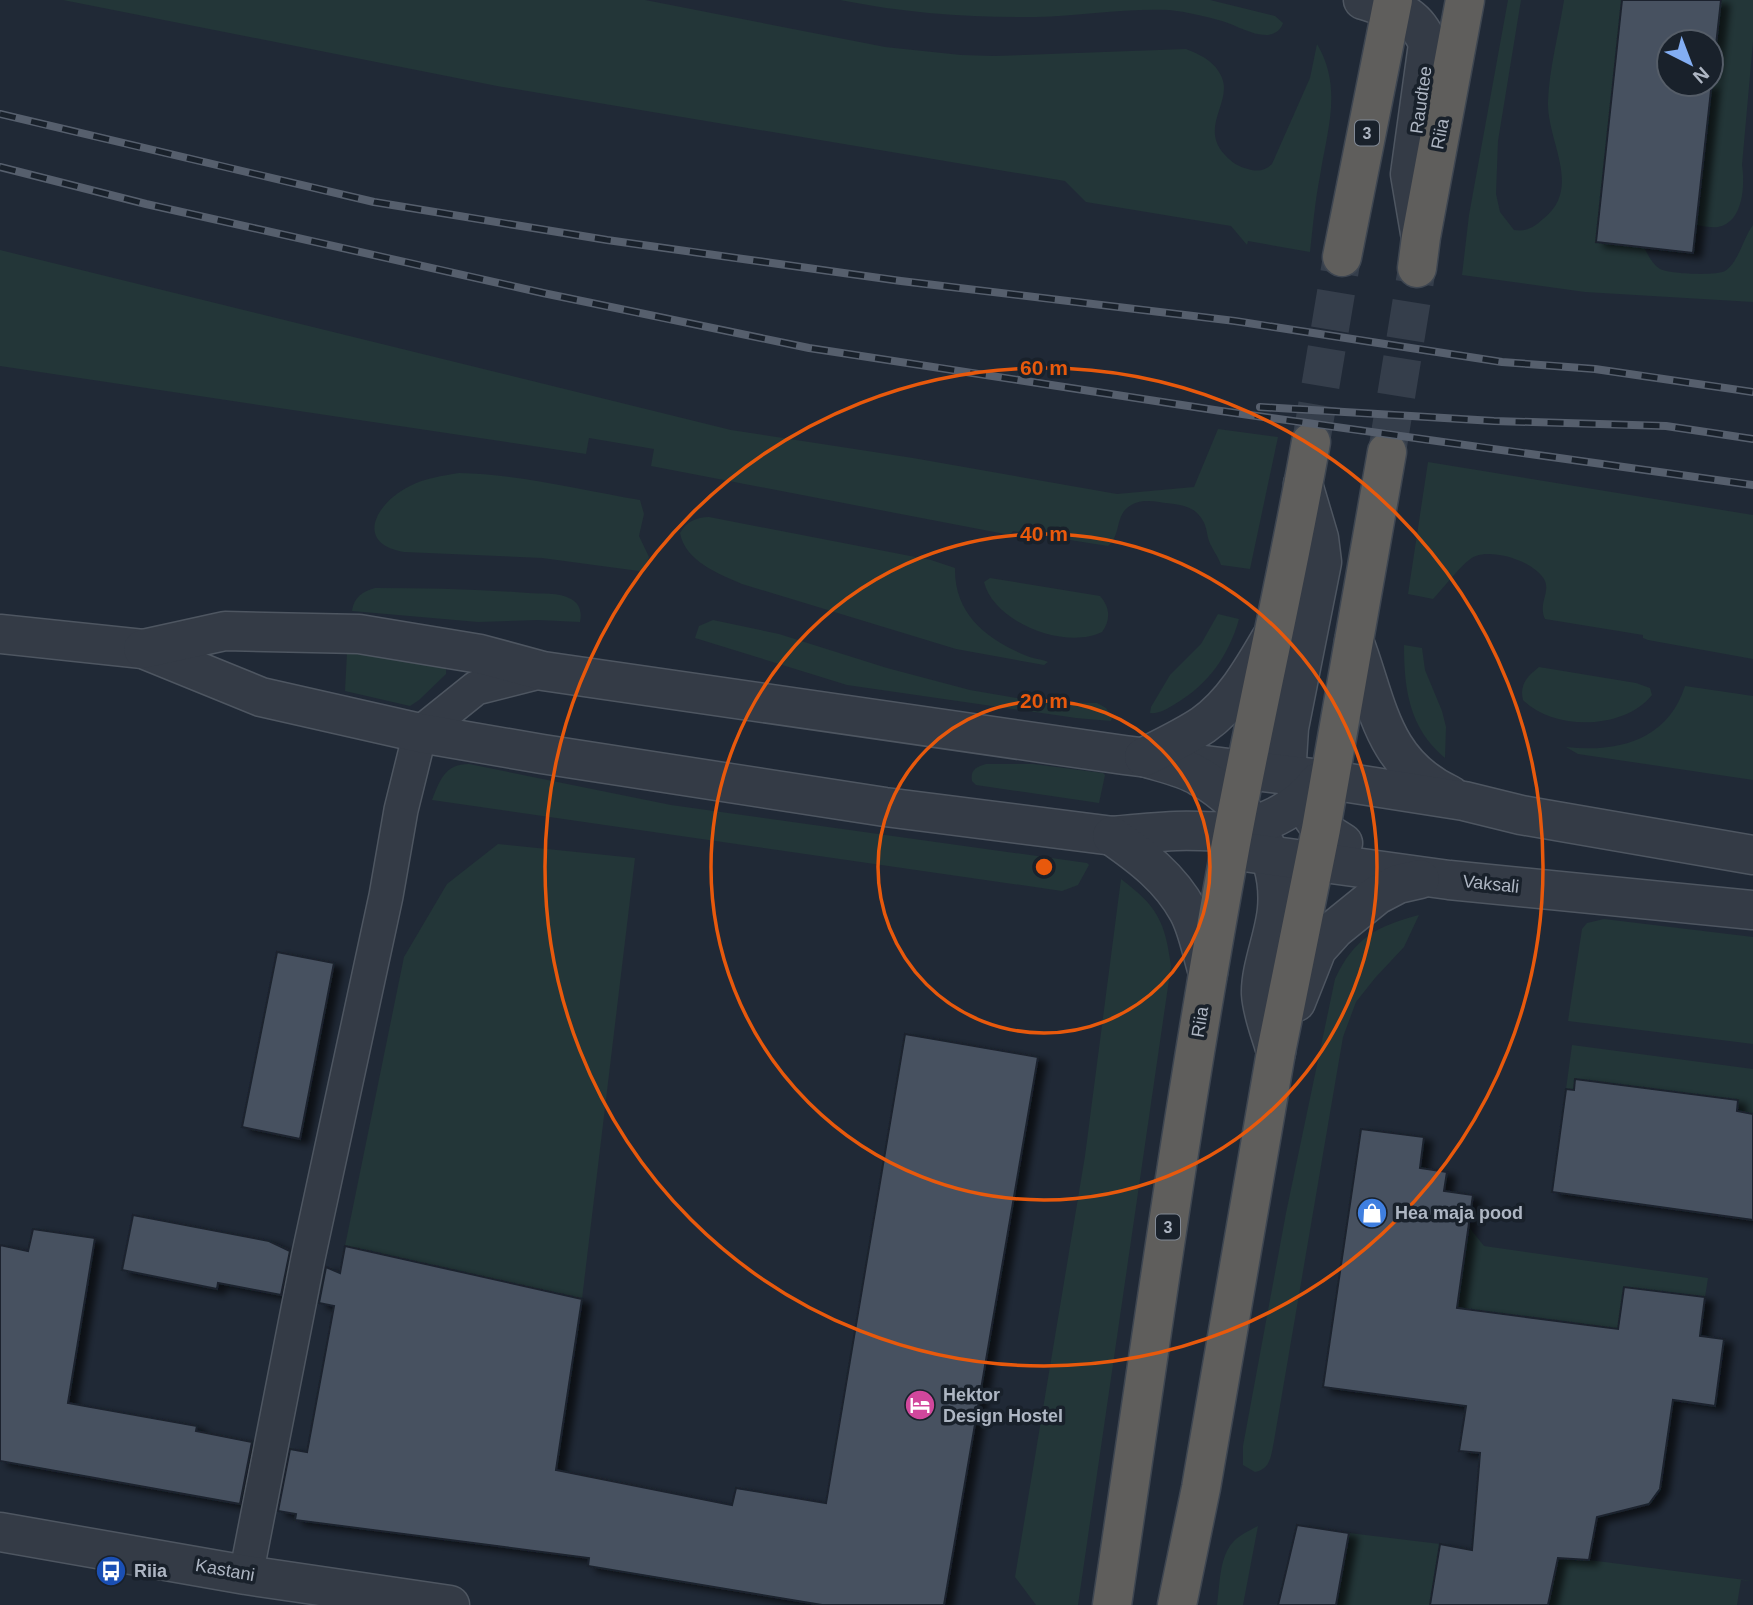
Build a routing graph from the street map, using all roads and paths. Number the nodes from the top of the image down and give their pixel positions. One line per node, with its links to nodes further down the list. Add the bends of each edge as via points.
1 (1465, 0): 3 (highway, Riia)
2 (1382, 3): 3 (street, Raudtee, via 1405,13 1422,29 1427,44 1410,174); 4 (highway, 3)
3 (1419, 253)
4 (1342, 257)
5 (1311, 442): 7 (highway, Riia / 3)
6 (1387, 452): 10 (highway)
7 (1303, 484): 8 (highway, Riia / 3); 17 (street, via 1322,562 1289,728 1287,760)
8 (1275, 630): 14 (street, via 1231,698 1204,724); 15 (highway, Riia / 3)
9 (0, 634): 11 (street)
10 (1353, 640): 16 (street, via 1395,750 1412,771); 17 (highway)
11 (143, 649): 12 (street, via 225,631 359,634 480,654); 13 (street, Vaksali, via 261,697)
12 (542, 671): 13 (lane, via 476,688); 14 (street)
13 (420, 733): 18 (street, Vaksali, via 885,807); 26 (lane)
14 (1144, 757): 15 (street); 19 (street, via 1199,776)
15 (1245, 770): 17 (street); 19 (highway, Riia / 3)
16 (1464, 801): 17 (street, Vaksali); 20 (street, Vaksali)
17 (1314, 806): 19 (street, Vaksali); 19 (street, via 1275,816); 21 (street, Vaksali); 24 (highway)
18 (1112, 836): 19 (street, Vaksali); 23 (street, via 1166,879 1189,913)
19 (1250, 839): 23 (highway, Riia / 3); 24 (street, via 1276,881 1277,910 1261,993)
20 (1753, 855)
21 (1429, 877): 22 (street, Vaksali); 24 (street, via 1398,884 1377,895 1317,948)
22 (1753, 910)
23 (1208, 973): 28 (highway, Riia / 3)
24 (1276, 1052): 29 (highway)
25 (0, 1532): 26 (street, Kastani)
26 (246, 1575): 27 (street, Kastani)
27 (450, 1605)
28 (1112, 1605)
29 (1177, 1605)

